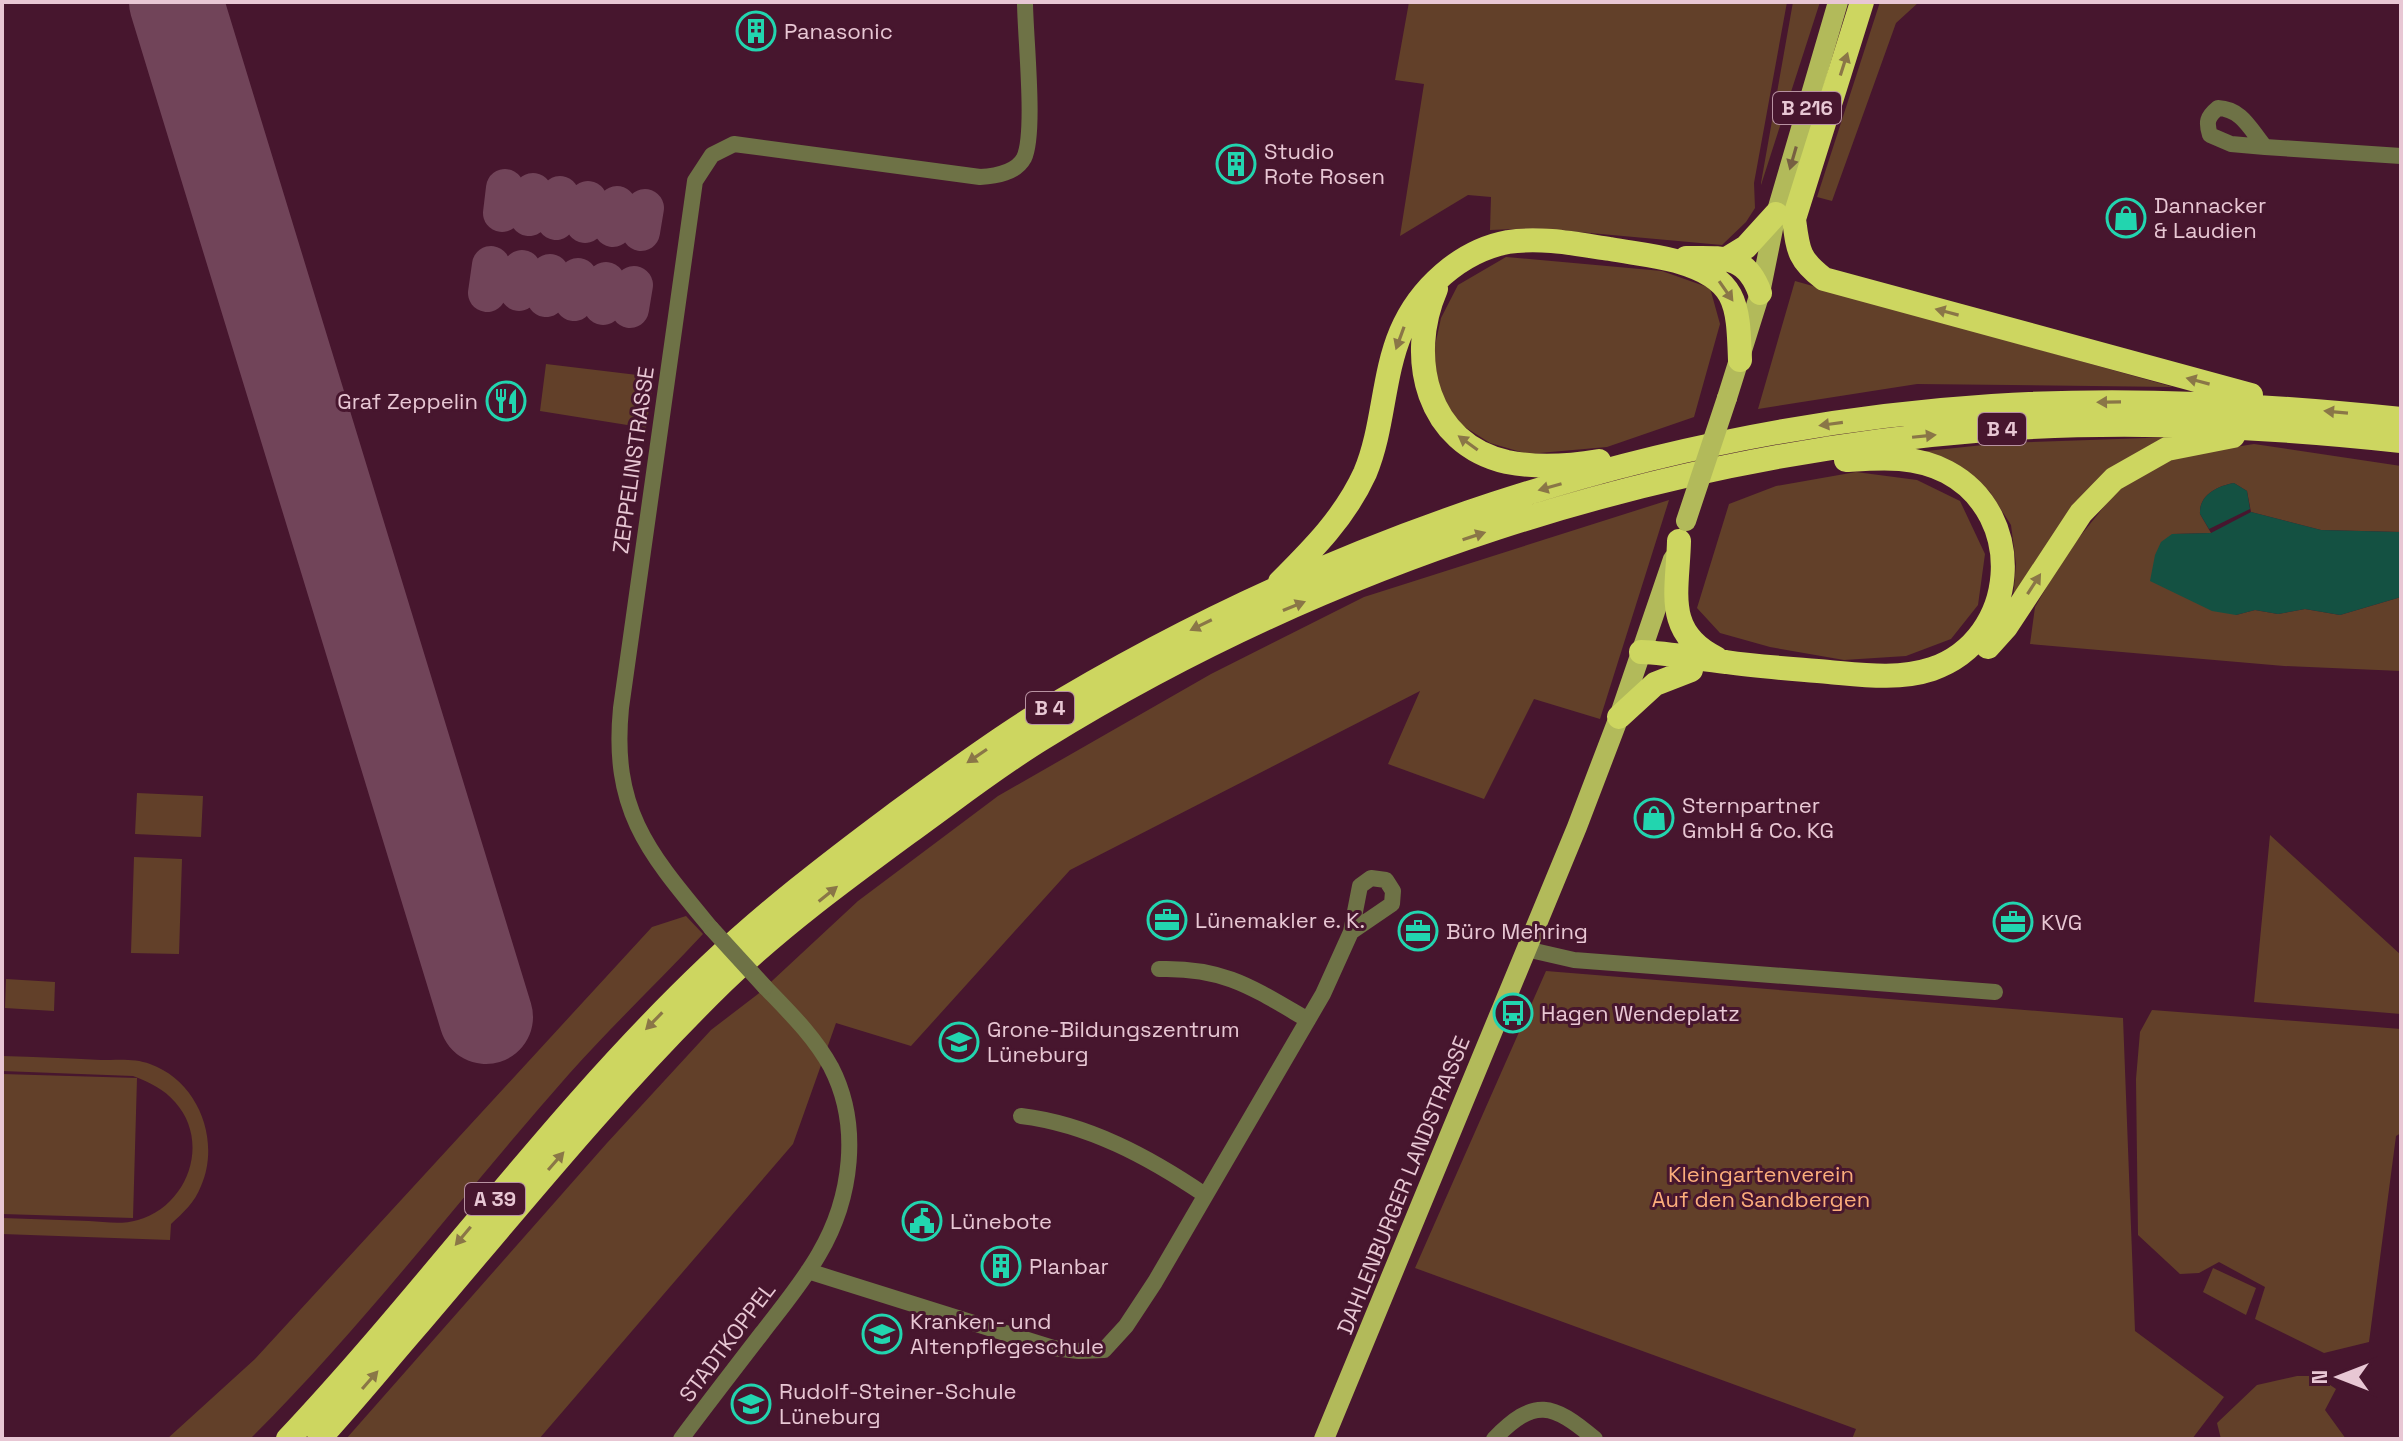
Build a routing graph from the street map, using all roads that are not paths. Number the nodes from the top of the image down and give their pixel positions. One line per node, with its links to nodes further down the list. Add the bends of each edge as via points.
1 (1025, 2): 31 (street, ZEPPELINSTRASSE, bridge, via 1029,131 1023,160 1010,171 980,177 746,143 712,155 695,181 621,708 618,753 624,794 658,863 803,1027 832,1069 846,1108)
2 (1838, 2): 6 (main road, B 216, one-way to 6)
3 (1862, 2): 6 (highway, B 216, one-way to 3)
4 (2265, 147): 5 (street)
5 (2401, 156)
6 (1785, 216): 8 (highway); 10 (main road, B 216); 12 (highway, one-way to 6, via 2251,395 1824,279 1798,251)
7 (1664, 258): 8 (highway); 9 (highway, via 1534,241 1487,249); 11 (highway, one-way to 11, via 1699,268 1725,285 1739,328)
8 (1728, 258): 10 (highway, via 1748,269)
9 (1443, 274): 15 (highway, one-way to 9, via 1634,455 1527,465 1484,454 1465,443 1437,411 1423,370 1427,315); 18 (highway, one-way to 18, via 1426,290 1400,333 1376,440 1352,499)
10 (1760, 293): 11 (main road, B 216)
11 (1740, 360): 17 (main road, B 216, bridge)
12 (2271, 418): 13 (highway, B 4, one-way to 12); 14 (highway, B 4); 15 (highway, B 4, one-way to 15, via 2143,401 1989,406 1739,438); 16 (highway, B 4, one-way to 12, via 1836,446 1991,429); 21 (highway, one-way to 12, via 1883,685 1936,678 1974,660 1992,643 2081,513 2114,479 2167,449)
13 (2401, 419)
14 (2401, 441)
15 (1652, 458): 18 (highway, B 4, one-way to 18, via 1453,518)
16 (1736, 464): 20 (highway, via 1886,457 1928,464 1949,473 1983,504 2002,548 2003,575 2000,598 1981,636 1934,668 1884,676); 25 (highway, B 4, one-way to 16, via 863,865 1039,740 1221,639 1461,540)
17 (1683, 531): 19 (main road, B 216); 20 (highway, via 1679,621 1694,644)
18 (1271, 591): 23 (highway, B 4, one-way to 23, via 1170,640 1028,721)
19 (1641, 652): 20 (highway); 21 (highway); 22 (main road, B 216)
20 (1725, 662)
21 (1691, 670): 22 (highway, via 1655,684)
22 (1617, 723): 26 (main road, DAHLENBURGER LANDSTRASSE)
23 (845, 851): 34 (highway, A 39, one-way to 34, via 709,965 615,1062)
24 (1351, 932): 29 (street)
25 (768, 943): 35 (highway, A 39, one-way to 25, via 627,1080)
26 (1526, 949): 28 (street, via 1574,960); 37 (main road, DAHLENBURGER LANDSTRASSE)
27 (1159, 969): 29 (street, via 1215,972)
28 (1995, 992)
29 (1308, 1020): 32 (street)
30 (1021, 1116): 32 (street, via 1096,1135)
31 (846, 1182): 33 (street, STADTKOPPEL, via 833,1226)
32 (1205, 1195): 33 (street, via 1155,1282 1104,1350 1053,1348)
33 (808, 1271): 36 (street, STADTKOPPEL)
34 (288, 1439)
35 (319, 1439)
36 (681, 1439)
37 (1324, 1439)
38 (1494, 1439): 39 (street, via 1526,1411 1542,1409 1561,1415)
39 (1595, 1439)

